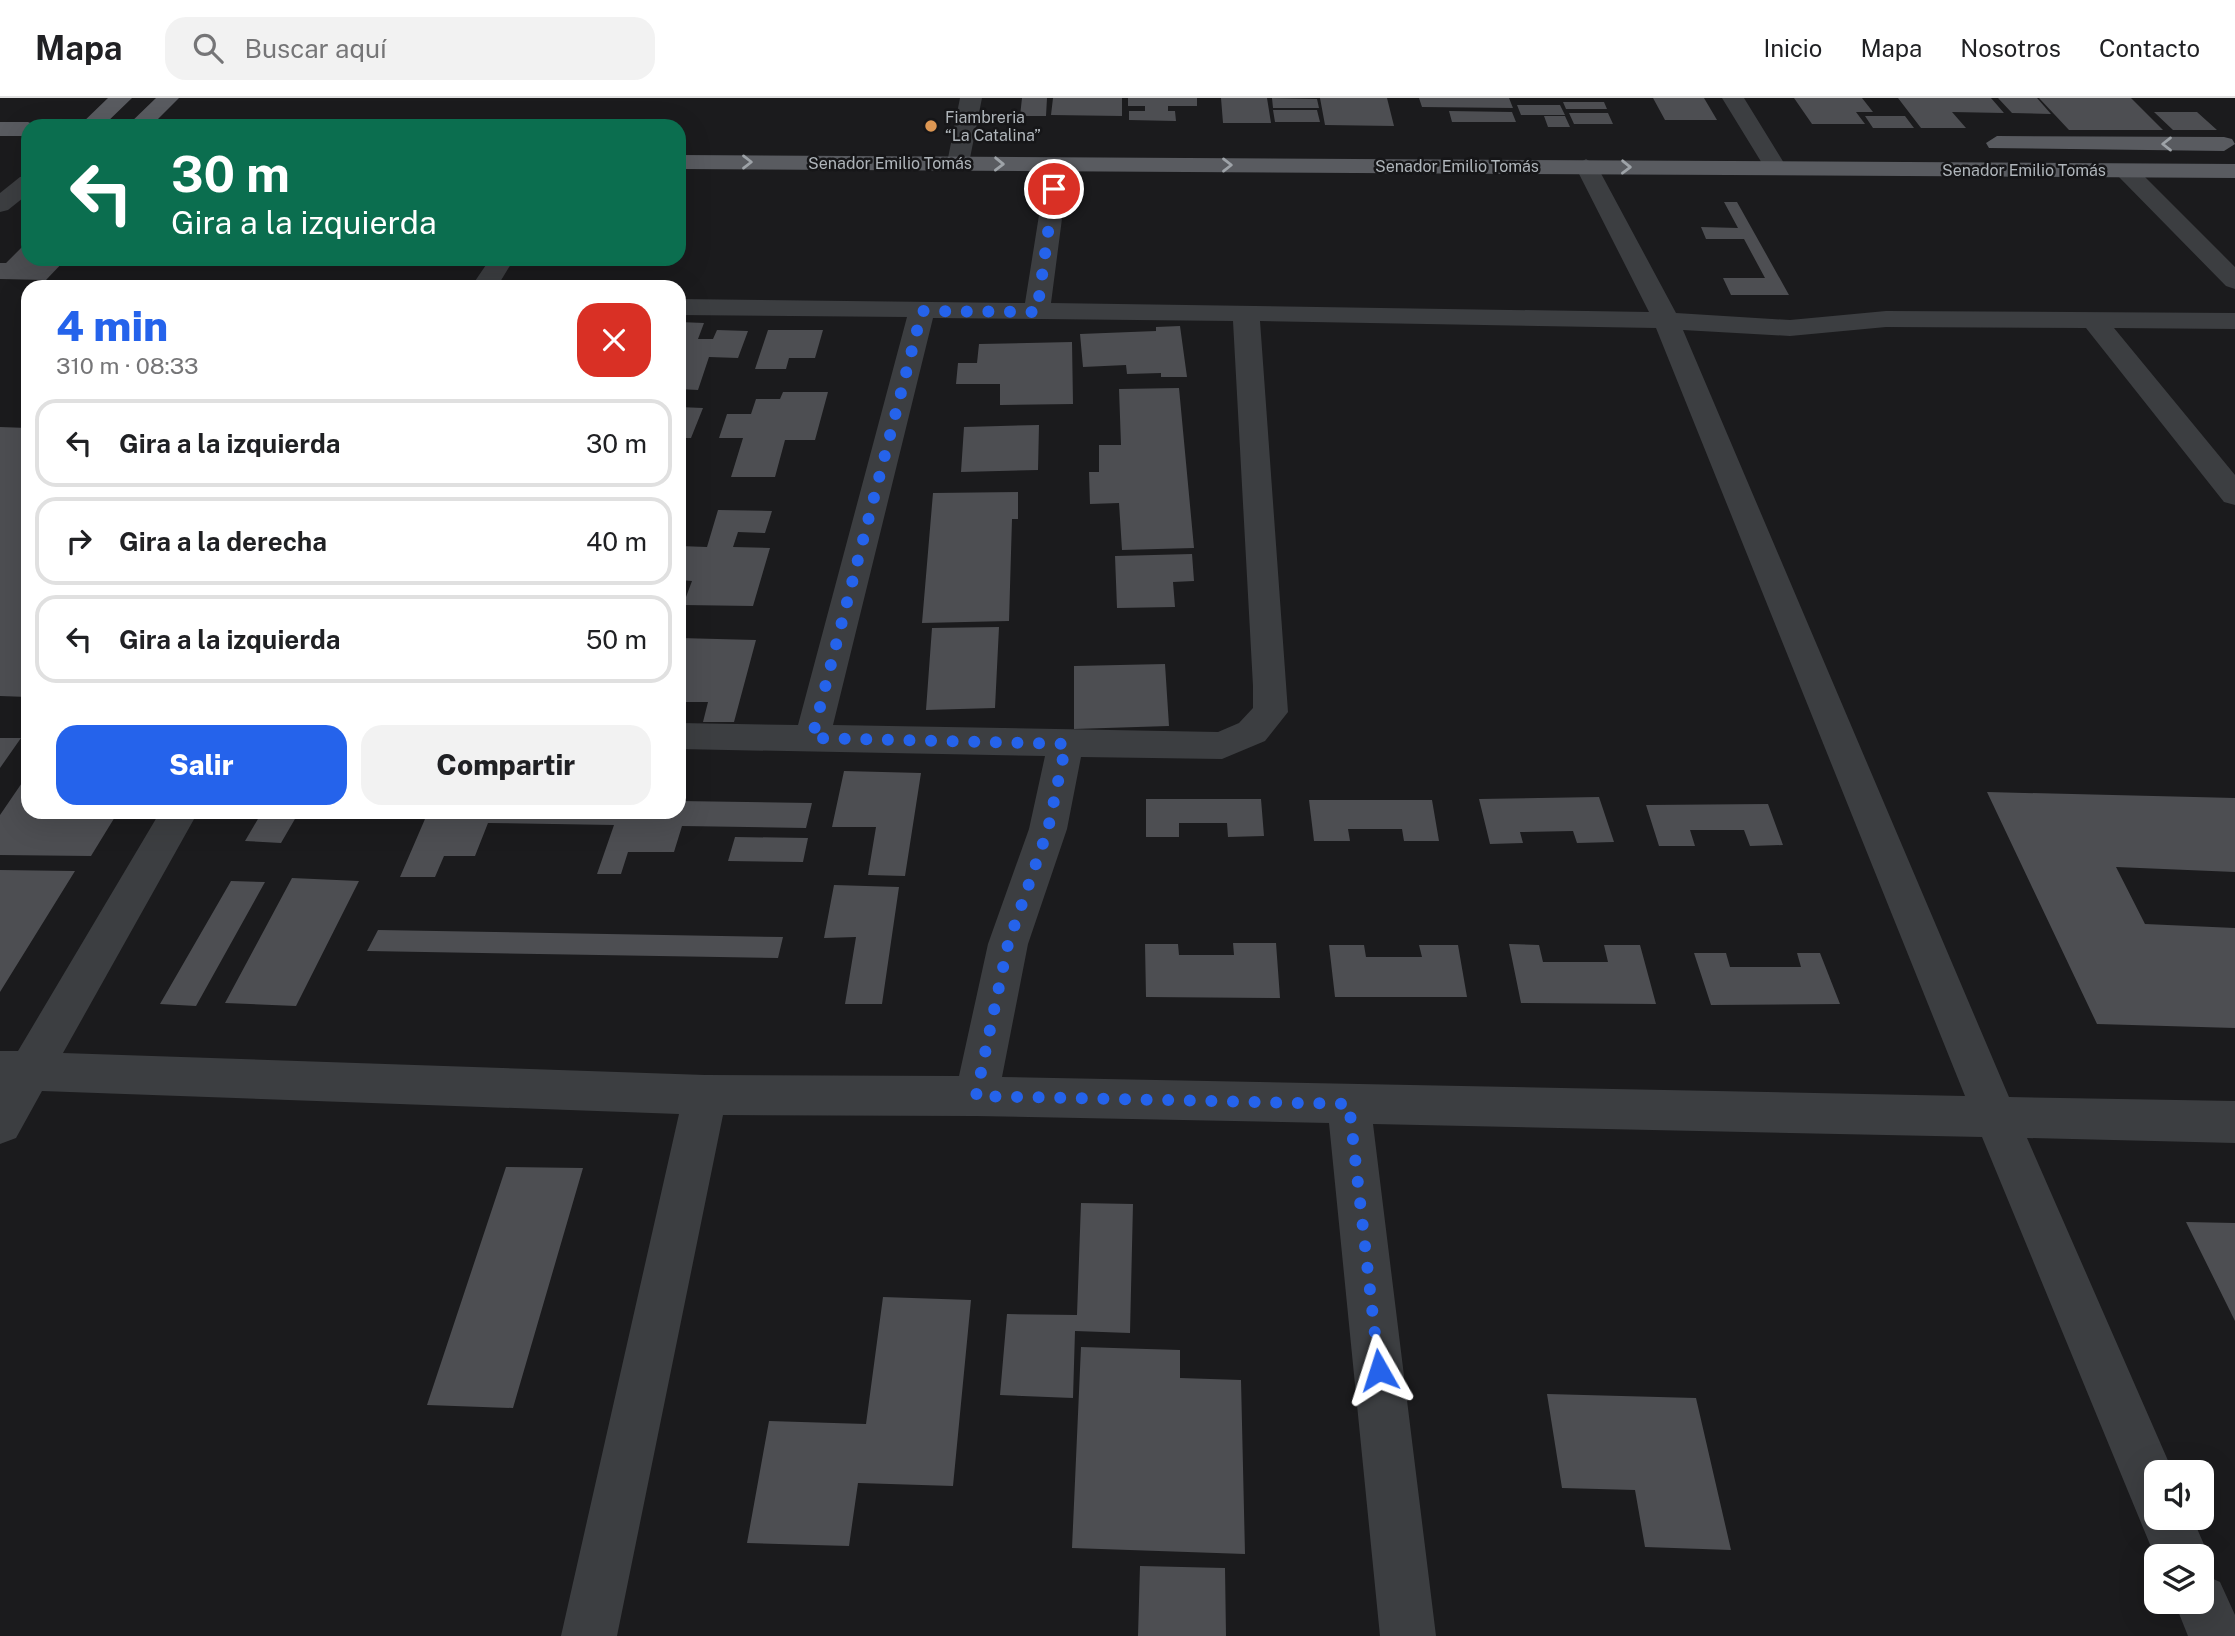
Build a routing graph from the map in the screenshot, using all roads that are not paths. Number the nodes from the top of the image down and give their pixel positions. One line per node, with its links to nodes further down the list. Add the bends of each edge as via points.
1 (121, 98): 5 (main road)
2 (168, 98): 6 (main road)
3 (971, 98): 9 (street)
4 (1733, 98): 12 (street)
5 (98, 119)
6 (146, 119)
7 (0, 129): 8 (main road)
8 (21, 129)
9 (954, 138): 10 (main road, Senador Emilio Tomás); 17 (street)
10 (988, 138)
11 (1733, 142): 12 (main road)
12 (1760, 143): 13 (main road); 20 (street)
13 (1788, 143)
14 (1970, 143): 15 (main road, Senador Emilio Tomás, one-way to 14)
15 (2235, 144)
16 (686, 162): 17 (main road, Senador Emilio Tomás, one-way to 17)
17 (958, 163): 18 (main road, Senador Emilio Tomás, one-way to 18)
18 (1058, 165): 19 (main road, Senador Emilio Tomás, one-way to 19); 28 (street)
19 (1586, 166): 20 (main road, Senador Emilio Tomás, one-way to 20); 30 (street)
20 (1776, 168): 21 (main road, Senador Emilio Tomás)
21 (2126, 171): 22 (main road, Senador Emilio Tomás); 25 (street)
22 (2235, 171)
23 (21, 188): 24 (street)
24 (0, 205)
25 (2235, 281)
26 (686, 307): 27 (street)
27 (922, 311): 28 (street); 35 (street)
28 (1037, 312): 29 (street)
29 (1246, 313): 30 (street); 36 (street, via 1270,712 1252,732 1222,746)
30 (1666, 320): 32 (street, via 1790,328 1886,318); 42 (street)
31 (2235, 321): 32 (street)
32 (2095, 322): 33 (street)
33 (2235, 495)
34 (686, 736): 35 (street)
35 (812, 738): 36 (street)
36 (1066, 744): 40 (street, via 1048,829 1008,944)
37 (175, 819): 38 (street)
38 (15, 1070): 39 (street); 44 (street)
39 (705, 1095): 40 (street); 47 (street)
40 (976, 1096): 41 (street)
41 (1349, 1104): 42 (street); 48 (street)
42 (1996, 1118): 43 (street); 45 (street)
43 (2235, 1122)
44 (0, 1123)
45 (2144, 1467)
46 (2207, 1614): 49 (street)
47 (589, 1636)
48 (1408, 1636)
49 (2216, 1636)

